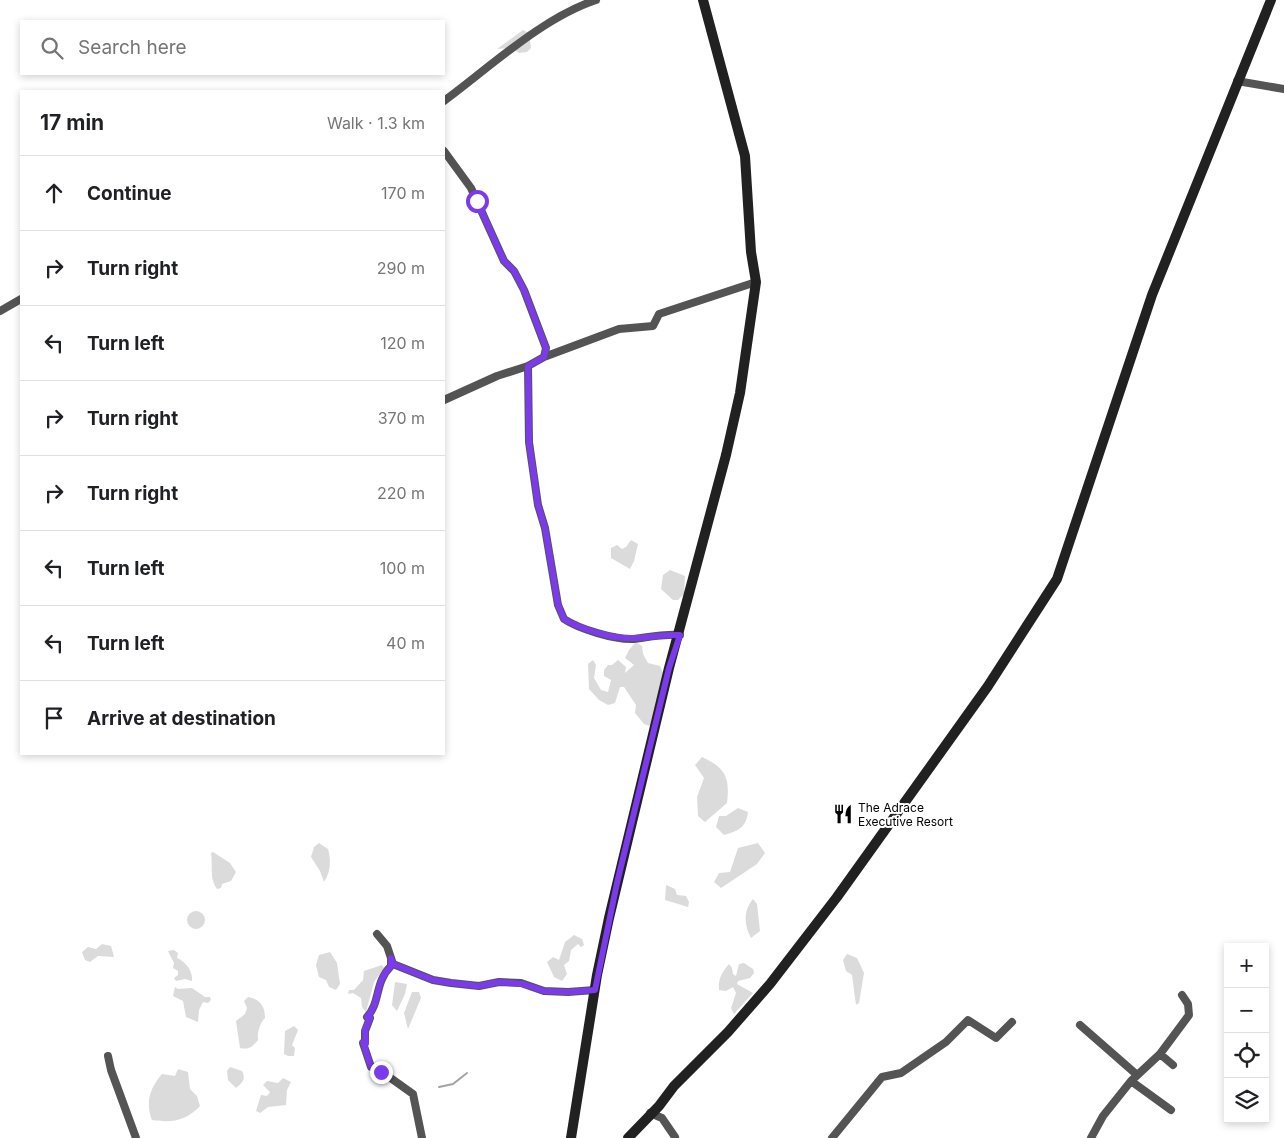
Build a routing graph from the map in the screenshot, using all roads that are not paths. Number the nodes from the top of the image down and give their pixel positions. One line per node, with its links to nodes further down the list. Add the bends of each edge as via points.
1 (596, 0): 6 (street, via 575,7 532,34)
2 (703, 0): 8 (street, via 745,156)
3 (1271, 0): 4 (street)
4 (1237, 81): 5 (street); 27 (street, via 1152,295 1057,579 988,686 837,897 770,984)
5 (1284, 89)
6 (445, 99)
7 (445, 152): 11 (street, via 471,188 504,261 514,271 524,290 546,348)
8 (756, 282): 11 (street, via 659,314 653,326 619,329); 14 (street, via 740,393)
9 (20, 300): 10 (street)
10 (0, 311)
11 (544, 357): 12 (street)
12 (528, 366): 13 (street); 14 (street, via 529,442 538,505 558,605 564,619 594,632 622,638)
13 (445, 400)
14 (680, 635): 17 (street, via 669,668 617,883)
15 (377, 934): 16 (street, via 387,946)
16 (391, 958): 17 (street, via 393,964 433,980 479,986 499,982 523,984 544,991); 30 (street, via 391,966 380,982 375,1009 367,1017 370,1018 365,1030 366,1043 363,1042 371,1067 413,1094)
17 (595, 990): 31 (street)
18 (1182, 995): 21 (street, via 1191,1012)
19 (1012, 1022): 33 (street, via 996,1038 968,1020 946,1042 901,1073 882,1077)
20 (1080, 1025): 24 (street)
21 (1160, 1054): 23 (street); 24 (street)
22 (108, 1056): 29 (street)
23 (1173, 1065)
24 (1136, 1074): 25 (street)
25 (1131, 1081): 26 (street); 34 (street, via 1103,1116)
26 (1171, 1110)
27 (650, 1113): 28 (street, via 662,1118); 32 (street)
28 (675, 1137)
29 (136, 1138)
30 (422, 1138)
31 (571, 1138)
32 (628, 1138)
33 (832, 1138)
34 (1091, 1138)

